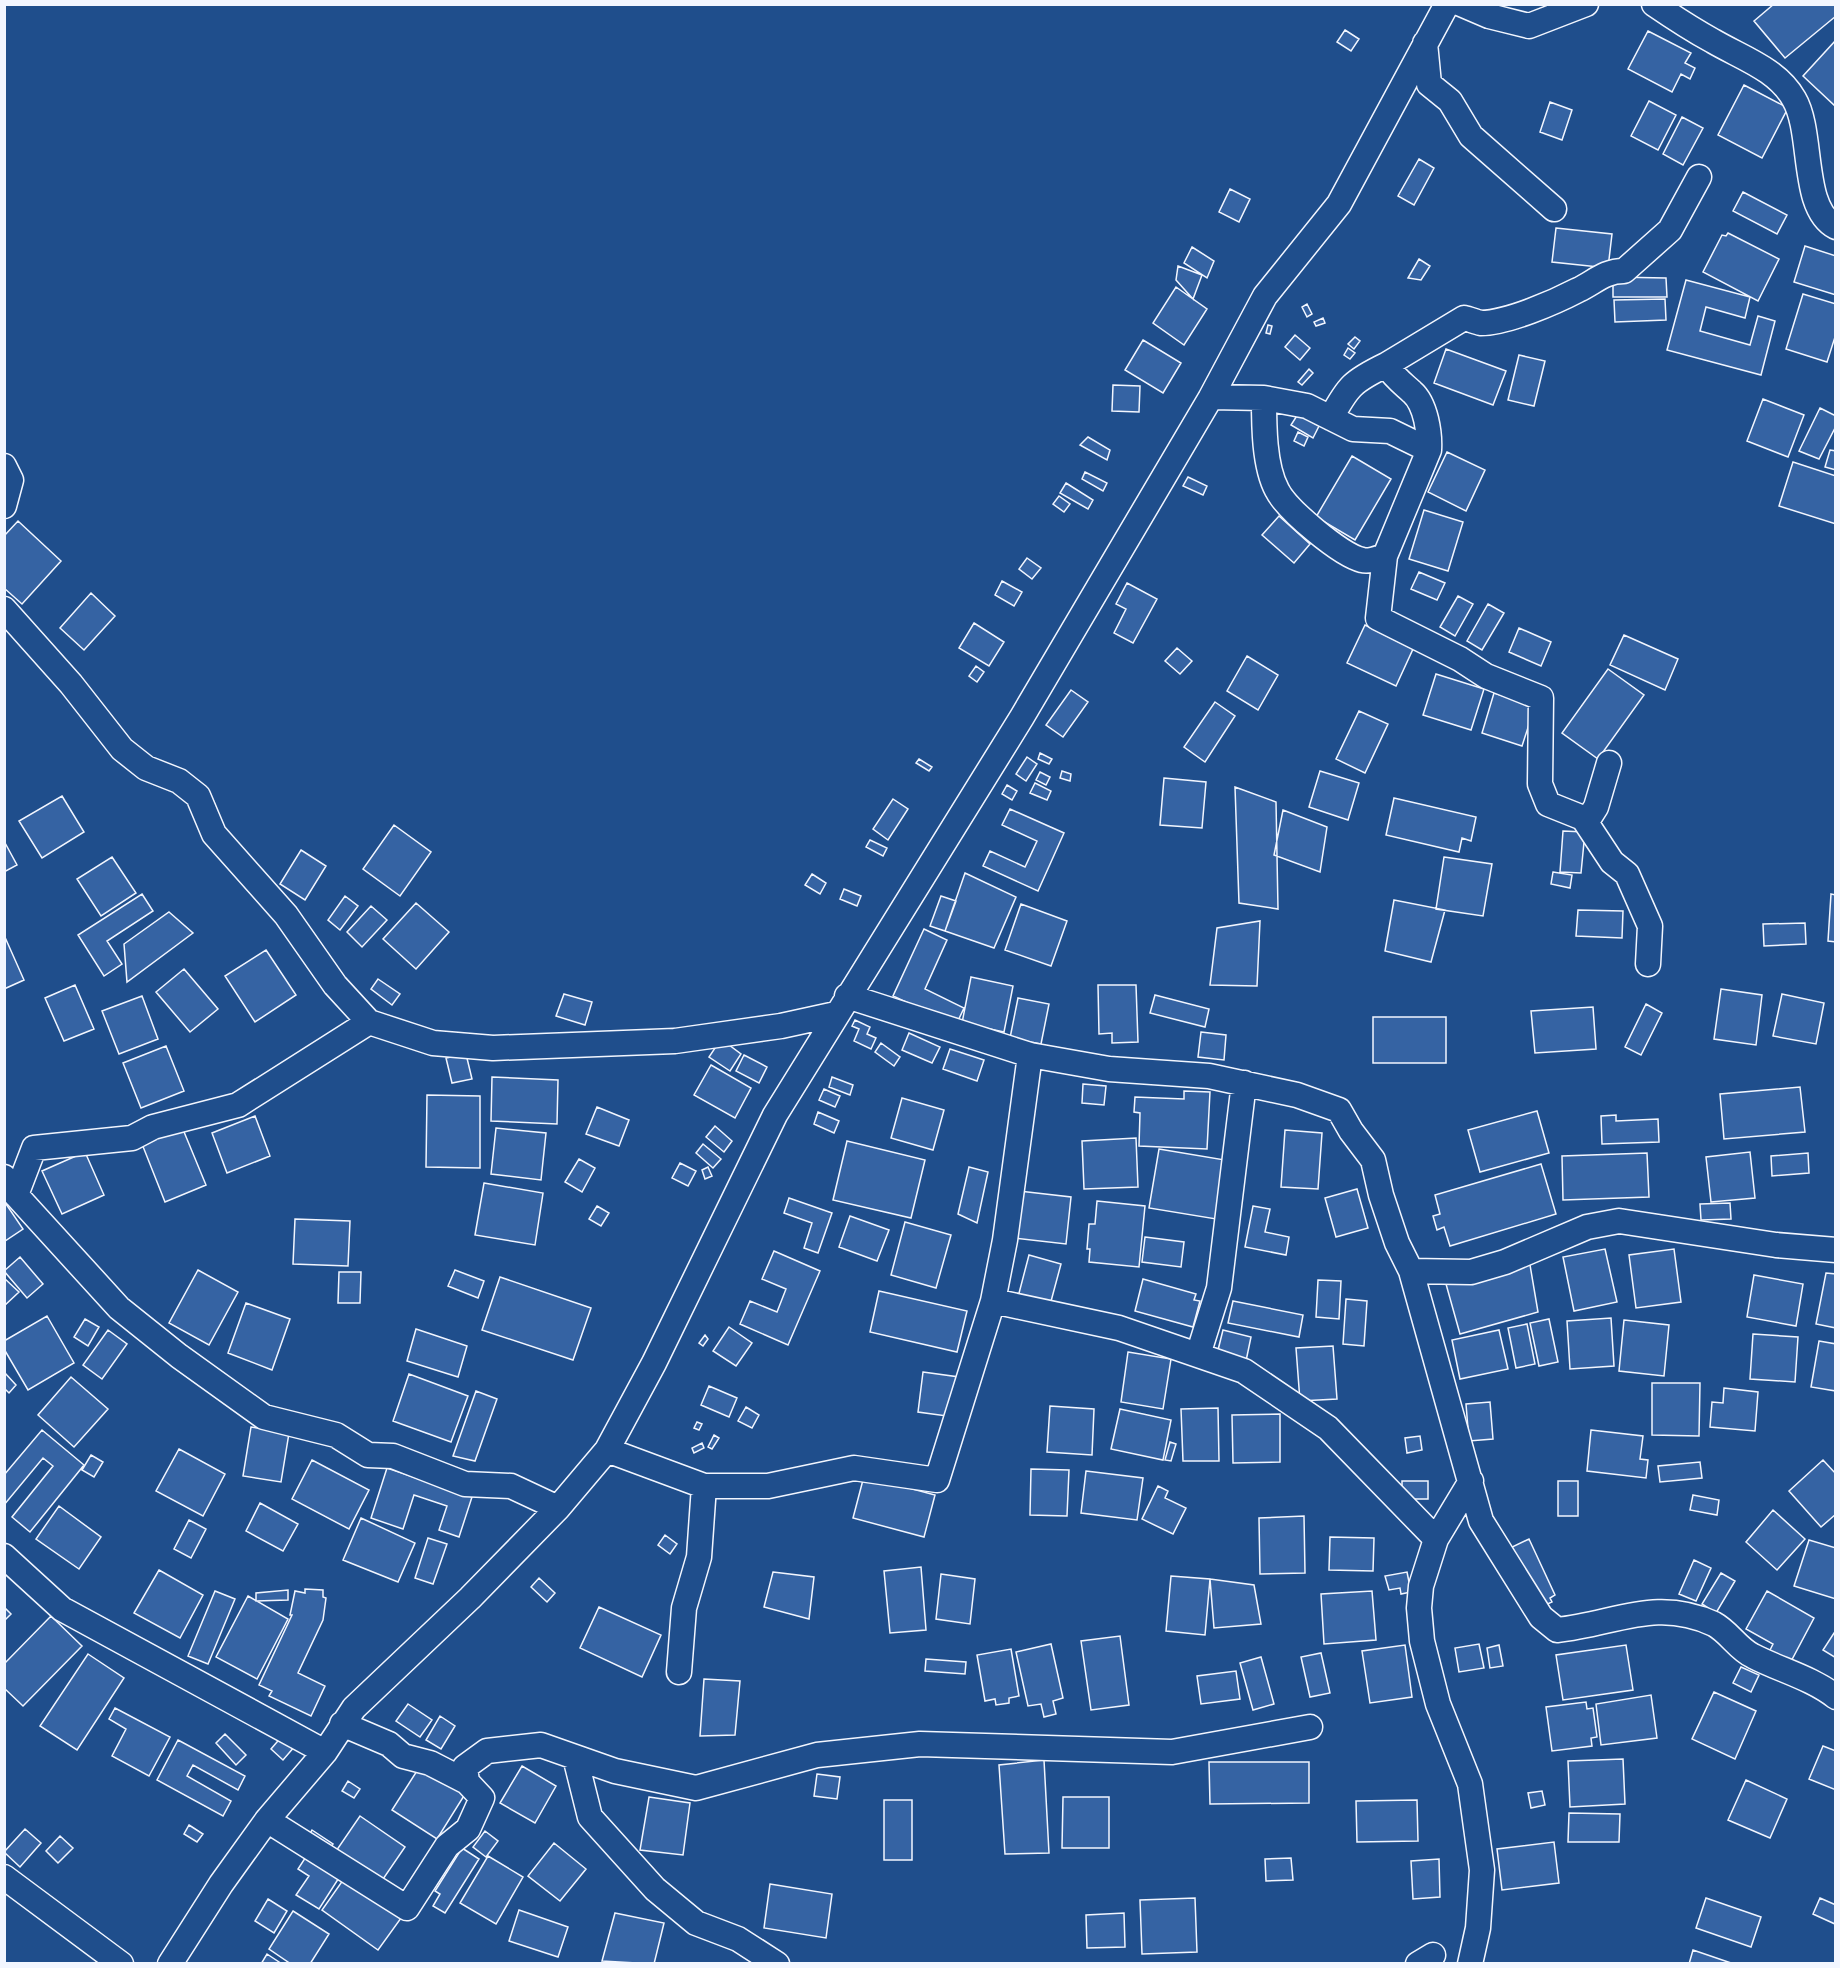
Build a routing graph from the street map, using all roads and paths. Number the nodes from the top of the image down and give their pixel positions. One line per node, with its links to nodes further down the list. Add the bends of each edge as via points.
1 (1447, 4): 5 (street)
2 (1461, 4): 3 (street, via 1529,26)
3 (1586, 4)
4 (1654, 4): 8 (street, via 1782,82 1805,123 1814,196 1826,222)
5 (1425, 41): 7 (street, via 1428,84 1450,101 1471,136); 10 (street, via 1406,84 1339,204 1265,296)
6 (1699, 177): 9 (street, via 1670,230 1624,271 1612,271 1580,290 1504,319 1481,323 1464,318)
7 (1554, 208)
8 (1836, 227)
9 (1386, 365): 12 (street, via 1347,389); 13 (street, via 1397,381 1414,393 1430,433)
10 (1211, 397): 11 (street); 21 (street, via 1022,717)
11 (1264, 398): 12 (street, via 1307,406); 16 (street, via 1264,442 1277,491 1313,530 1346,554 1364,561)
12 (1331, 418): 13 (street, via 1353,429 1390,431)
13 (1430, 450): 16 (street)
14 (4, 466): 15 (street, via 11,480)
15 (4, 506)
16 (1385, 556): 19 (street, via 1378,618 1486,676 1541,698 1540,784 1548,804)
17 (4, 609): 22 (street, via 122,749 146,768 179,781 198,796 214,834 286,915 335,986)
18 (1609, 763): 19 (street, via 1596,807 1589,818)
19 (1583, 818): 20 (street, via 1612,862 1627,874 1646,916 1650,926)
20 (1648, 964)
21 (842, 1005): 22 (street, via 781,1026 675,1041 493,1048 433,1043); 23 (street); 30 (street, via 775,1115 654,1363)
22 (369, 1022): 25 (street, via 238,1104 153,1127 132,1138 34,1148)
23 (1030, 1055): 24 (street, via 1109,1069 1209,1076); 28 (street)
24 (1244, 1083): 27 (street, via 1339,1110 1373,1160 1394,1234); 29 (street, via 1219,1288)
25 (8, 1181): 33 (street, via 119,1308 264,1418 336,1435 368,1455 393,1456 465,1484 511,1486)
26 (1836, 1250): 27 (street, via 1619,1221 1587,1227 1471,1272)
27 (1411, 1271): 31 (street)
28 (993, 1301): 29 (street, via 1119,1328); 32 (street, via 937,1480 854,1468 768,1486)
29 (1198, 1355): 34 (street, via 1244,1371 1328,1428)
30 (607, 1450): 32 (street); 33 (street)
31 (1471, 1481): 34 (street); 37 (street, via 1481,1521 1541,1617 1557,1630 1587,1627 1650,1610 1682,1613 1715,1625 1750,1655)
32 (704, 1486): 36 (street, via 699,1557 684,1608)
33 (558, 1508): 38 (street)
34 (1436, 1539): 48 (street, via 1419,1608 1422,1641 1438,1704 1470,1784 1482,1870 1478,1928)
35 (4, 1556): 40 (street, via 62,1610)
36 (679, 1672)
37 (1836, 1696)
38 (342, 1724): 40 (street); 42 (street)
39 (1310, 1727): 41 (street, via 1172,1752 920,1744 817,1755 696,1788 615,1771)
40 (325, 1752): 43 (street)
41 (575, 1757): 42 (street, via 541,1745 486,1751 465,1767); 47 (street, via 590,1817 655,1889 696,1923 738,1939)
42 (467, 1782): 43 (street, via 482,1798 468,1829 447,1846 408,1908)
43 (267, 1820): 46 (street)
44 (4, 1877): 45 (street)
45 (121, 1964)
46 (170, 1964)
47 (777, 1964)
48 (1470, 1964)

